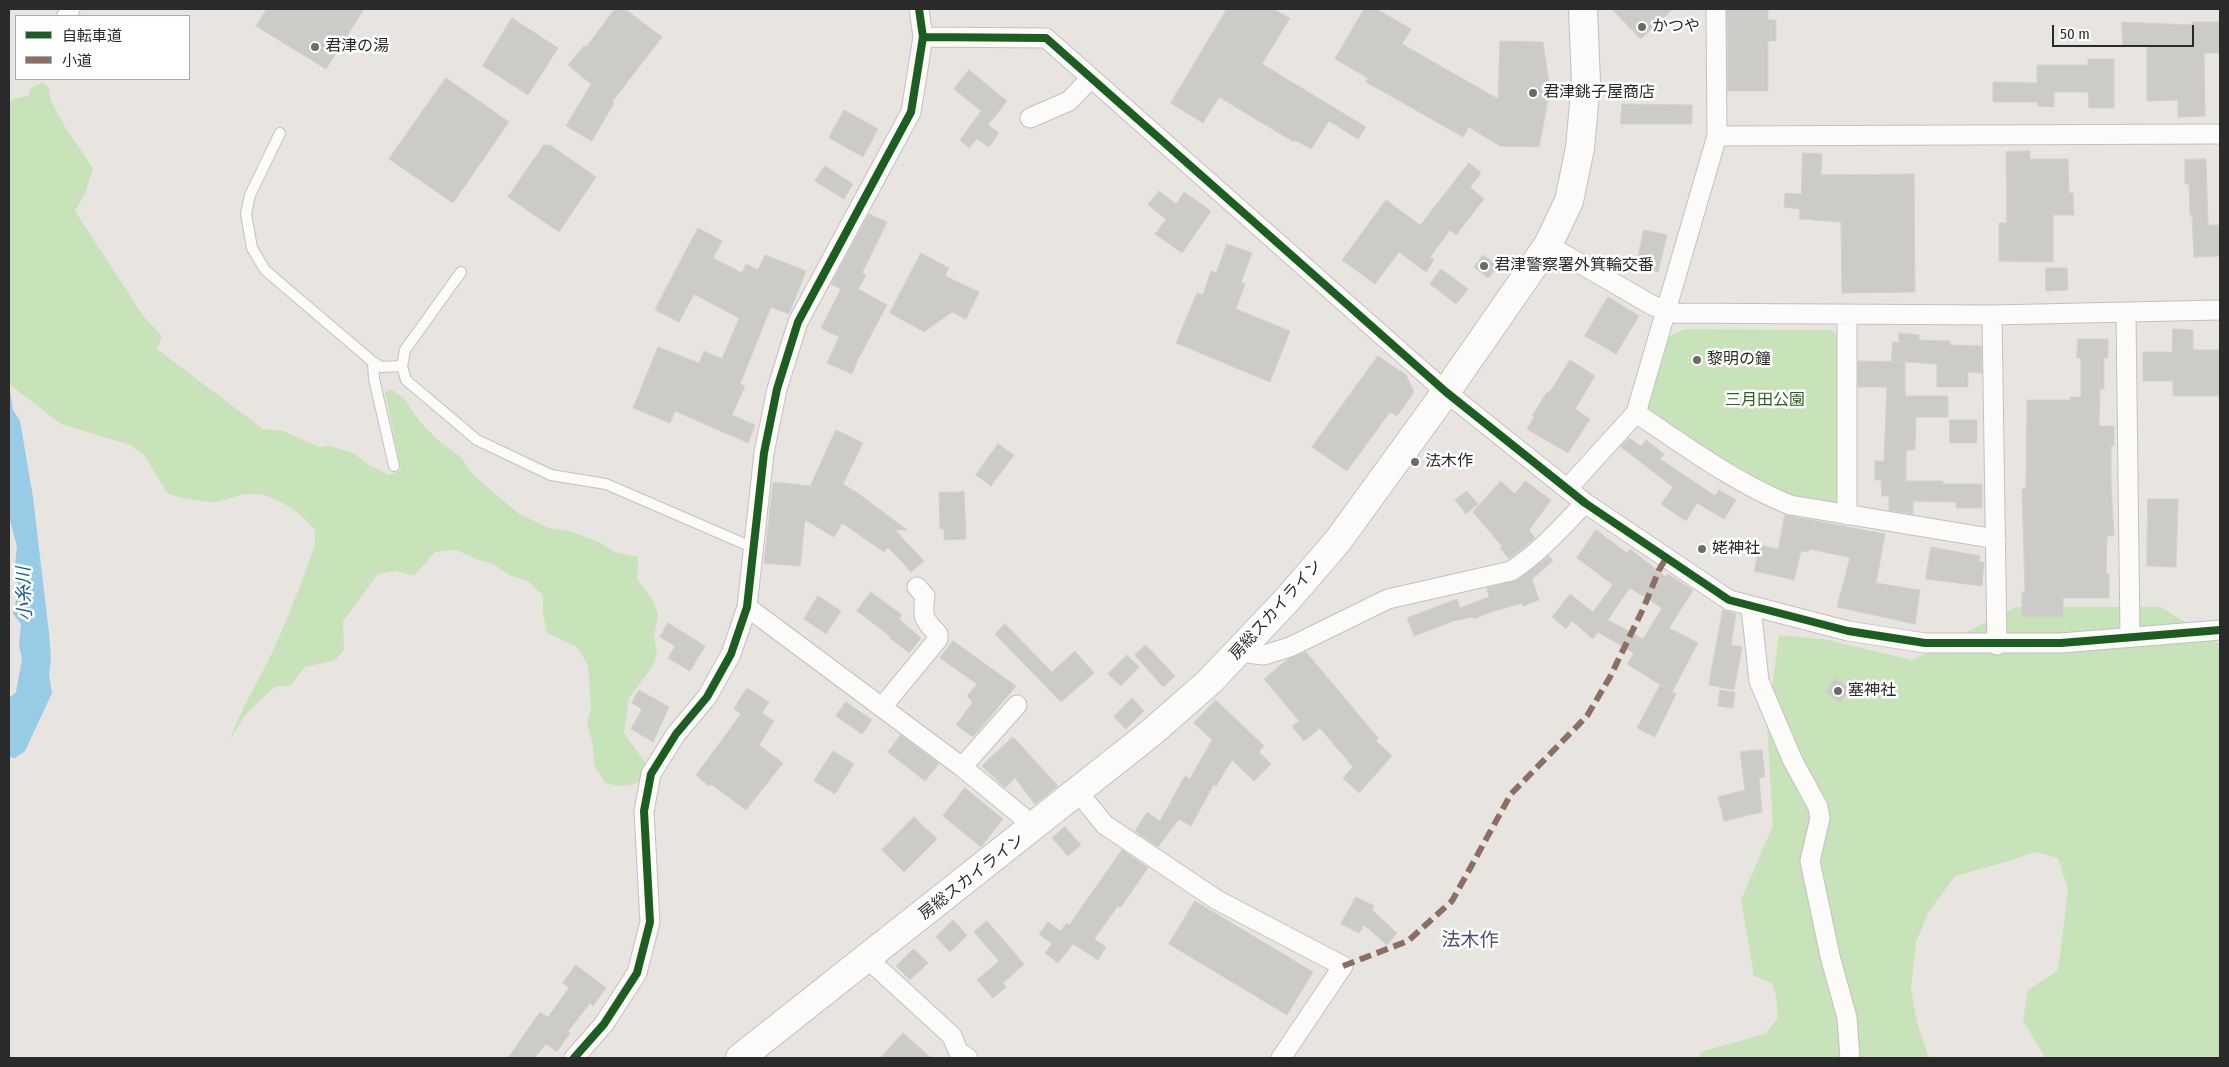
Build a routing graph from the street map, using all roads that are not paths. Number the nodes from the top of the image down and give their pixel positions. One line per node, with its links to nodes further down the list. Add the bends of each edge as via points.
1 (919, 9): 4 (street)
2 (1583, 9): 10 (main road, 房総スカイライン, via 1586,82 1580,148 1570,201)
3 (1716, 9): 9 (street)
4 (923, 37): 5 (street, via 1046,38); 26 (street, via 911,112 798,322 777,389 764,453)
5 (1091, 78): 6 (street, via 1069,100); 19 (street)
6 (1030, 118)
7 (280, 133): 17 (lane, via 250,195 246,214 252,248 265,270)
8 (2220, 134): 9 (street)
9 (1717, 136): 13 (street)
10 (1548, 245): 13 (street); 19 (main road, 房総スカイライン)
11 (461, 272): 18 (lane, via 405,350)
12 (2220, 310): 15 (street)
13 (1666, 311): 14 (street, via 1692,314); 20 (street)
14 (1847, 314): 16 (street); 24 (street)
15 (2126, 314): 16 (street); 31 (street)
16 (1992, 315): 25 (street)
17 (373, 362): 18 (lane, via 381,366); 21 (lane, via 374,380)
18 (402, 366): 26 (lane, via 406,380 477,440 550,475 606,484)
19 (1446, 392): 22 (street); 33 (main road, 房総スカイライン, via 1337,542)
20 (1636, 413): 22 (street); 24 (street, via 1763,494 1790,505)
21 (394, 466)
22 (1567, 489): 23 (street)
23 (1585, 503): 29 (street, via 1729,600); 33 (street, via 1549,541 1511,571 1388,599 1290,647 1264,655)
24 (1847, 515): 25 (street)
25 (1996, 539): 32 (street)
26 (754, 548): 28 (street)
27 (917, 587): 35 (street, via 925,596 923,616 938,634 938,639)
28 (747, 607): 35 (street); 40 (street, via 732,654 706,697 676,734 651,774 644,812 650,922 637,973 604,1024)
29 (1751, 607): 32 (street, via 1848,631 1892,638 1925,643); 44 (street, via 1759,681 1792,759 1818,807 1820,818 1810,861 1847,1018)
30 (2220, 630): 31 (street)
31 (2130, 637): 32 (street)
32 (1997, 645)
33 (1238, 652): 37 (main road, 房総スカイライン, via 1209,682)
34 (1018, 705): 36 (street)
35 (882, 707): 36 (street)
36 (962, 767): 38 (street)
37 (1078, 792): 38 (main road, 房総スカイライン); 43 (street, via 1105,825 1218,900 1343,966)
38 (1034, 827): 39 (main road, 房総スカイライン)
39 (868, 959): 41 (main road, 房総スカイライン); 42 (street, via 952,1036 958,1051)
40 (574, 1058)
41 (740, 1058)
42 (968, 1058)
43 (1281, 1058)
44 (1850, 1058)

